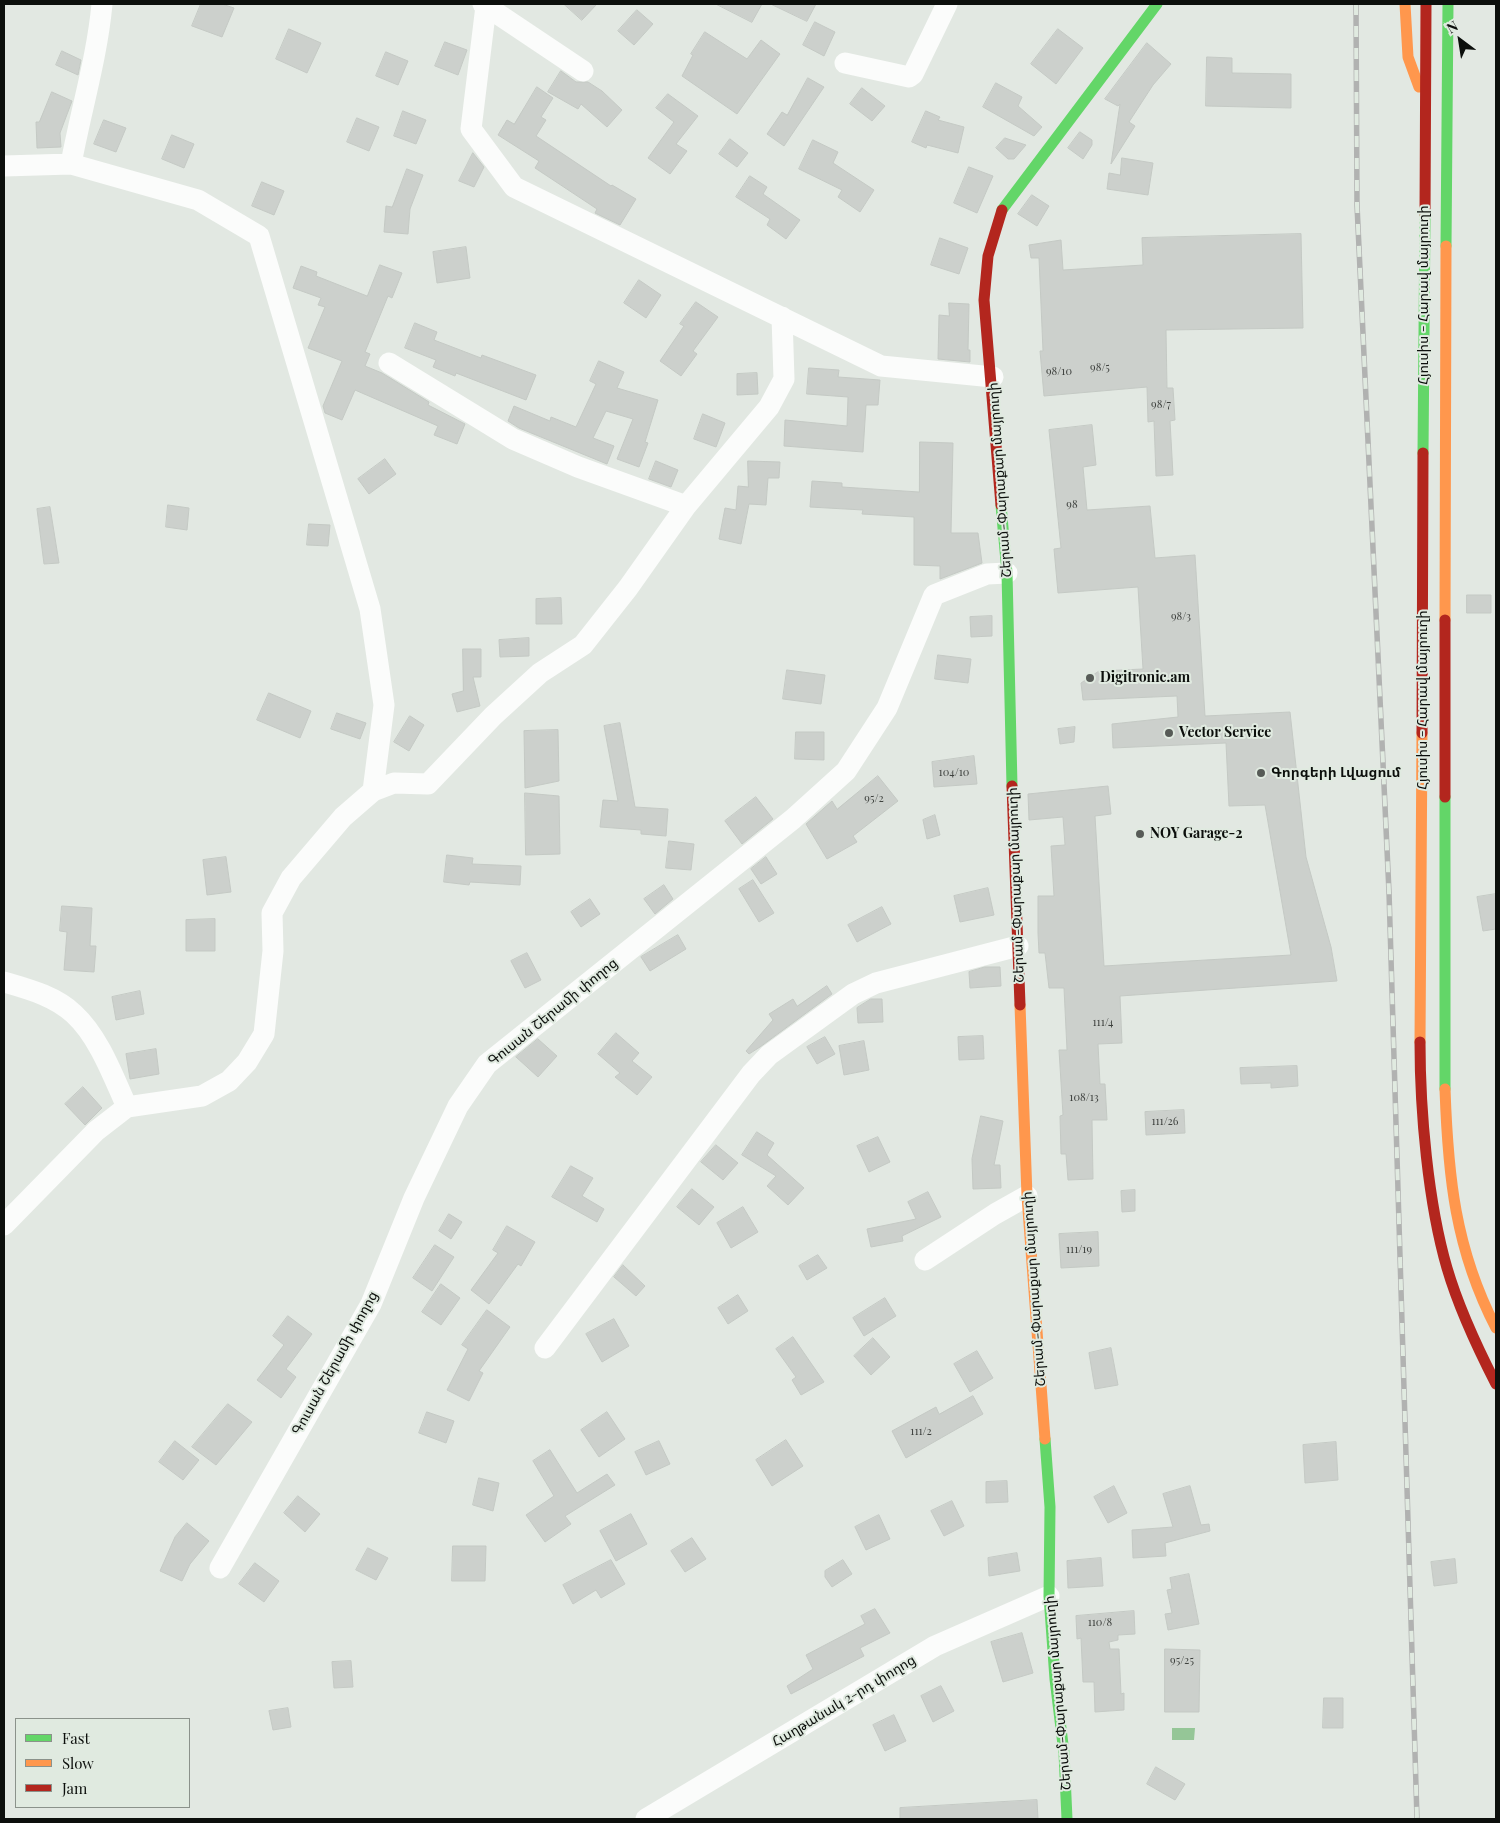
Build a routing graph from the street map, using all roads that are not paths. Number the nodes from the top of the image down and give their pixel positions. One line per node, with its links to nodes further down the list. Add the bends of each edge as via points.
1 (102, 4): 11 (street, via 98,44)
2 (948, 4): 8 (street, via 913,74 908,76)
3 (1157, 4): 15 (main road, Շերամ-Փարաքար մայրուղի, via 1000,212 988,256 984,300)
4 (1405, 4): 10 (main road, via 1405,45 1411,72)
5 (1426, 4): 10 (main road, Հյուսիս - Հարավ մայրուղի)
6 (1448, 4): 25 (main road, Հյուսիս - Հարավ մայրուղի, via 1444,1058 1448,1149 1458,1220 1469,1271 1480,1301)
7 (485, 5): 9 (street); 13 (street, via 471,129 514,188)
8 (844, 63)
9 (583, 70)
10 (1425, 97): 27 (main road, Հյուսիս - Հարավ մայրուղի, via 1420,1064 1428,1166 1445,1259 1467,1325)
11 (71, 164): 12 (street); 18 (street, via 198,200 259,236 370,610 384,705)
12 (4, 166)
13 (782, 317): 15 (street, via 882,366); 16 (street, via 784,379 769,408)
14 (389, 363): 16 (street, via 513,439 578,467)
15 (992, 377): 17 (main road, Շերամ-Փարաքար մայրուղի)
16 (686, 506): 18 (street, via 583,645 540,673 493,716 428,784 394,783)
17 (1007, 573): 19 (main road, Շերամ-Փարաքար մայրուղի); 28 (street, Գուսան Շերամի փողոց, via 987,574 934,595 887,708 846,771 794,819 487,1064 458,1106 414,1198 370,1304)
18 (373, 791): 21 (street, via 343,817 291,878 272,913 272,960 264,1034 247,1062 229,1081 202,1096)
19 (1018, 946): 22 (main road, Շերամ-Փարաքար մայրուղի); 26 (street, via 876,983 854,994 769,1055 751,1074)
20 (4, 982): 21 (street, via 42,994 73,1013 98,1048)
21 (127, 1107): 23 (street, via 96,1131)
22 (1027, 1196): 24 (street); 29 (main road, Շերամ-Փարաքար մայրուղի, via 1050,1507)
23 (4, 1226)
24 (925, 1260)
25 (1496, 1328)
26 (545, 1348)
27 (1496, 1384)
28 (220, 1568)
29 (1049, 1596): 30 (street, Հաղթանակ 2-րդ փողոց, via 935,1646); 31 (main road, Շերամ-Փարաքար մայրուղի)
30 (646, 1819)
31 (1067, 1819)

